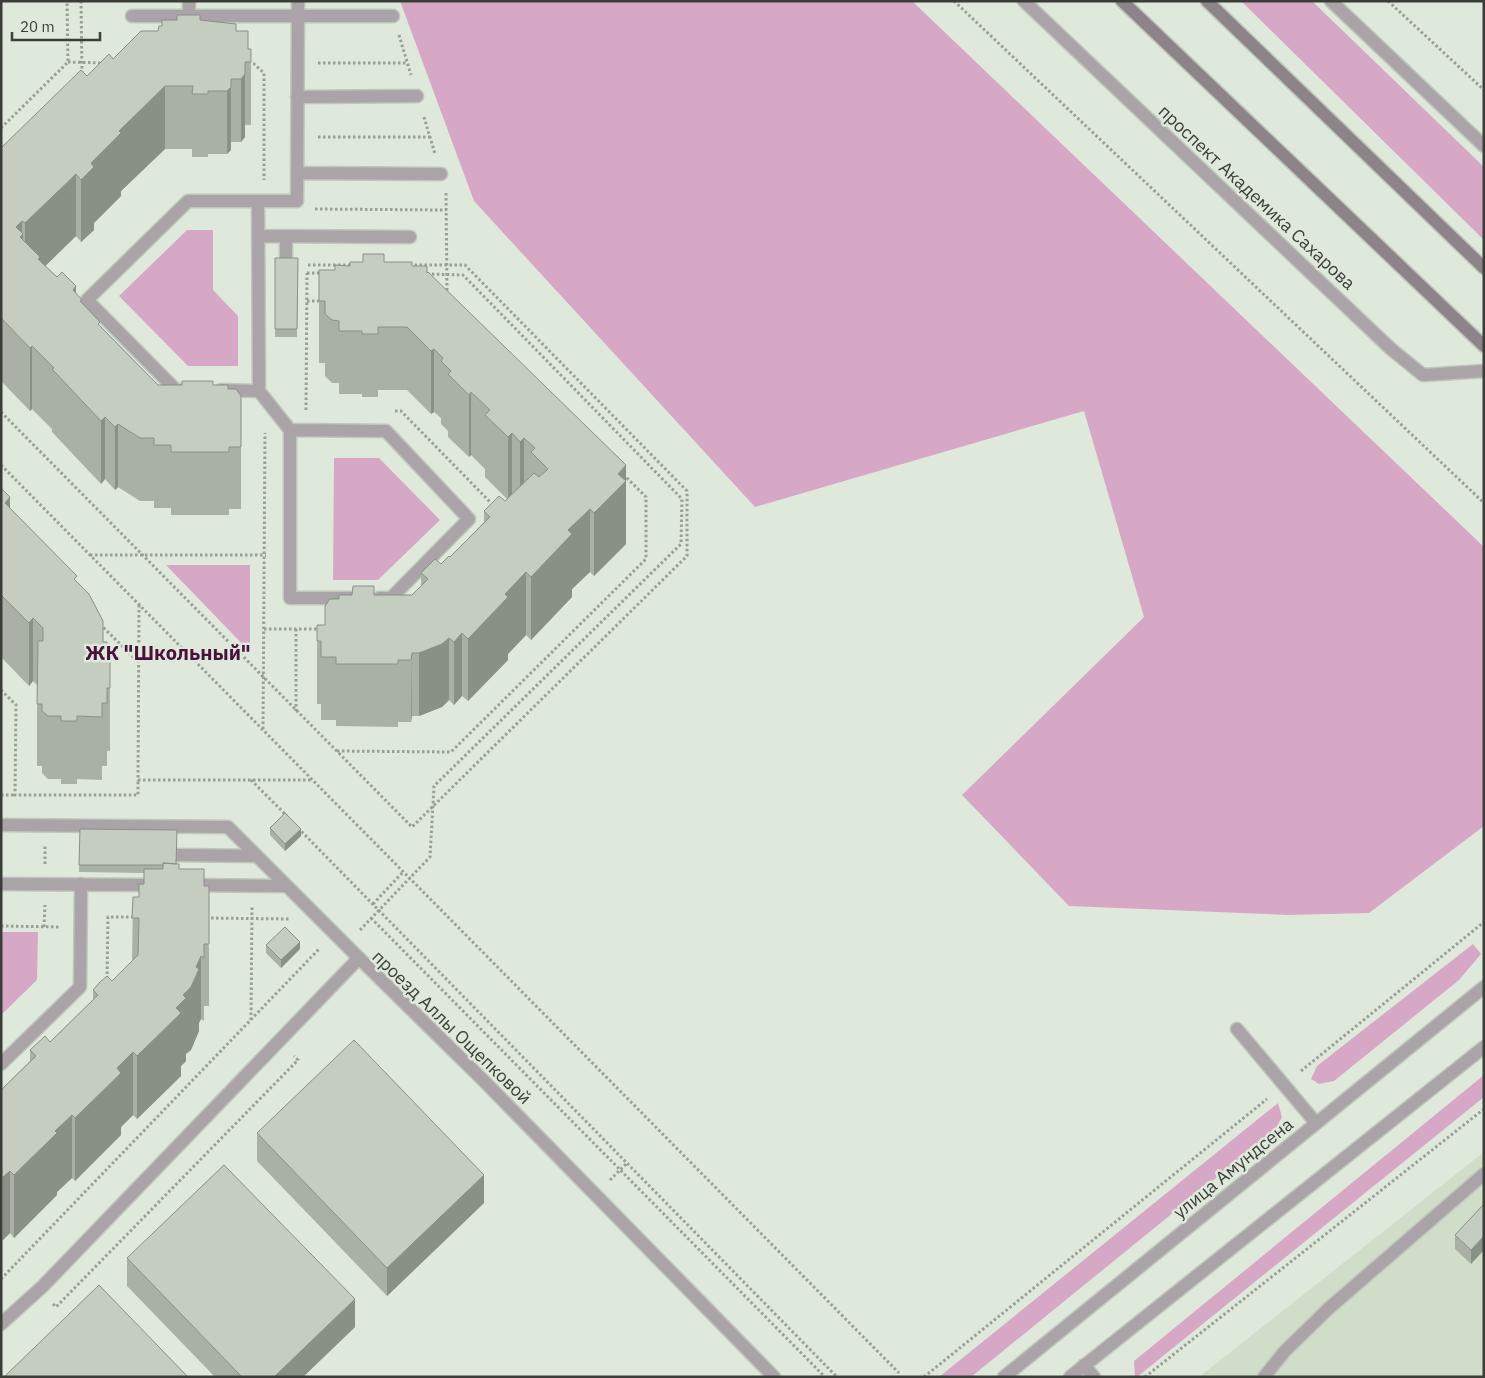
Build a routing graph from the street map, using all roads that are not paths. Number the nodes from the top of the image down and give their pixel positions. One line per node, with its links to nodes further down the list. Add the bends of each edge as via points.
1 (190, 1): 8 (street)
2 (298, 1): 10 (street)
3 (1024, 1): 23 (street, проспект Академика Сахарова, via 1423,376)
4 (1122, 1): 22 (main road)
5 (1207, 1): 21 (main road)
6 (1331, 1): 13 (street)
7 (132, 16): 8 (street)
8 (189, 16): 10 (street)
9 (393, 16): 10 (street)
10 (298, 17): 12 (street)
11 (417, 96): 12 (street)
12 (297, 97): 14 (street)
13 (1484, 146)
14 (297, 173): 15 (street); 16 (street, via 297,201)
15 (441, 174)
16 (261, 201): 17 (street); 24 (street, via 188,201 87,300 176,390)
17 (258, 236): 18 (street); 26 (street)
18 (286, 236): 19 (street); 20 (street)
19 (410, 237)
20 (286, 266)
21 (1484, 268)
22 (1484, 346)
23 (1484, 371)
24 (194, 390)
25 (213, 390): 26 (street)
26 (262, 394): 27 (street)
27 (290, 430): 27 (street, via 386,431 469,518 391,598 290,598)
28 (1, 825): 30 (street, via 228,827)
29 (176, 855): 30 (street)
30 (257, 856): 33 (street)
31 (1, 884): 32 (street)
32 (81, 884): 33 (street); 38 (street, via 80,987)
33 (287, 886): 34 (street)
34 (359, 958): 41 (street, проезд Аллы Ощепковой, via 43,1286); 43 (street, проезд Аллы Ощепковой)
35 (1484, 987): 39 (street, улица Амундсена)
36 (1237, 1029): 39 (street)
37 (1484, 1048): 42 (street)
38 (1, 1064)
39 (1316, 1123): 44 (street, улица Амундсена)
40 (1484, 1174): 47 (street, via 1328,1309 1284,1352)
41 (1, 1324)
42 (1084, 1365): 45 (street); 46 (street)
43 (774, 1377)
44 (1004, 1377)
45 (1070, 1377)
46 (1094, 1377)
47 (1264, 1377)

